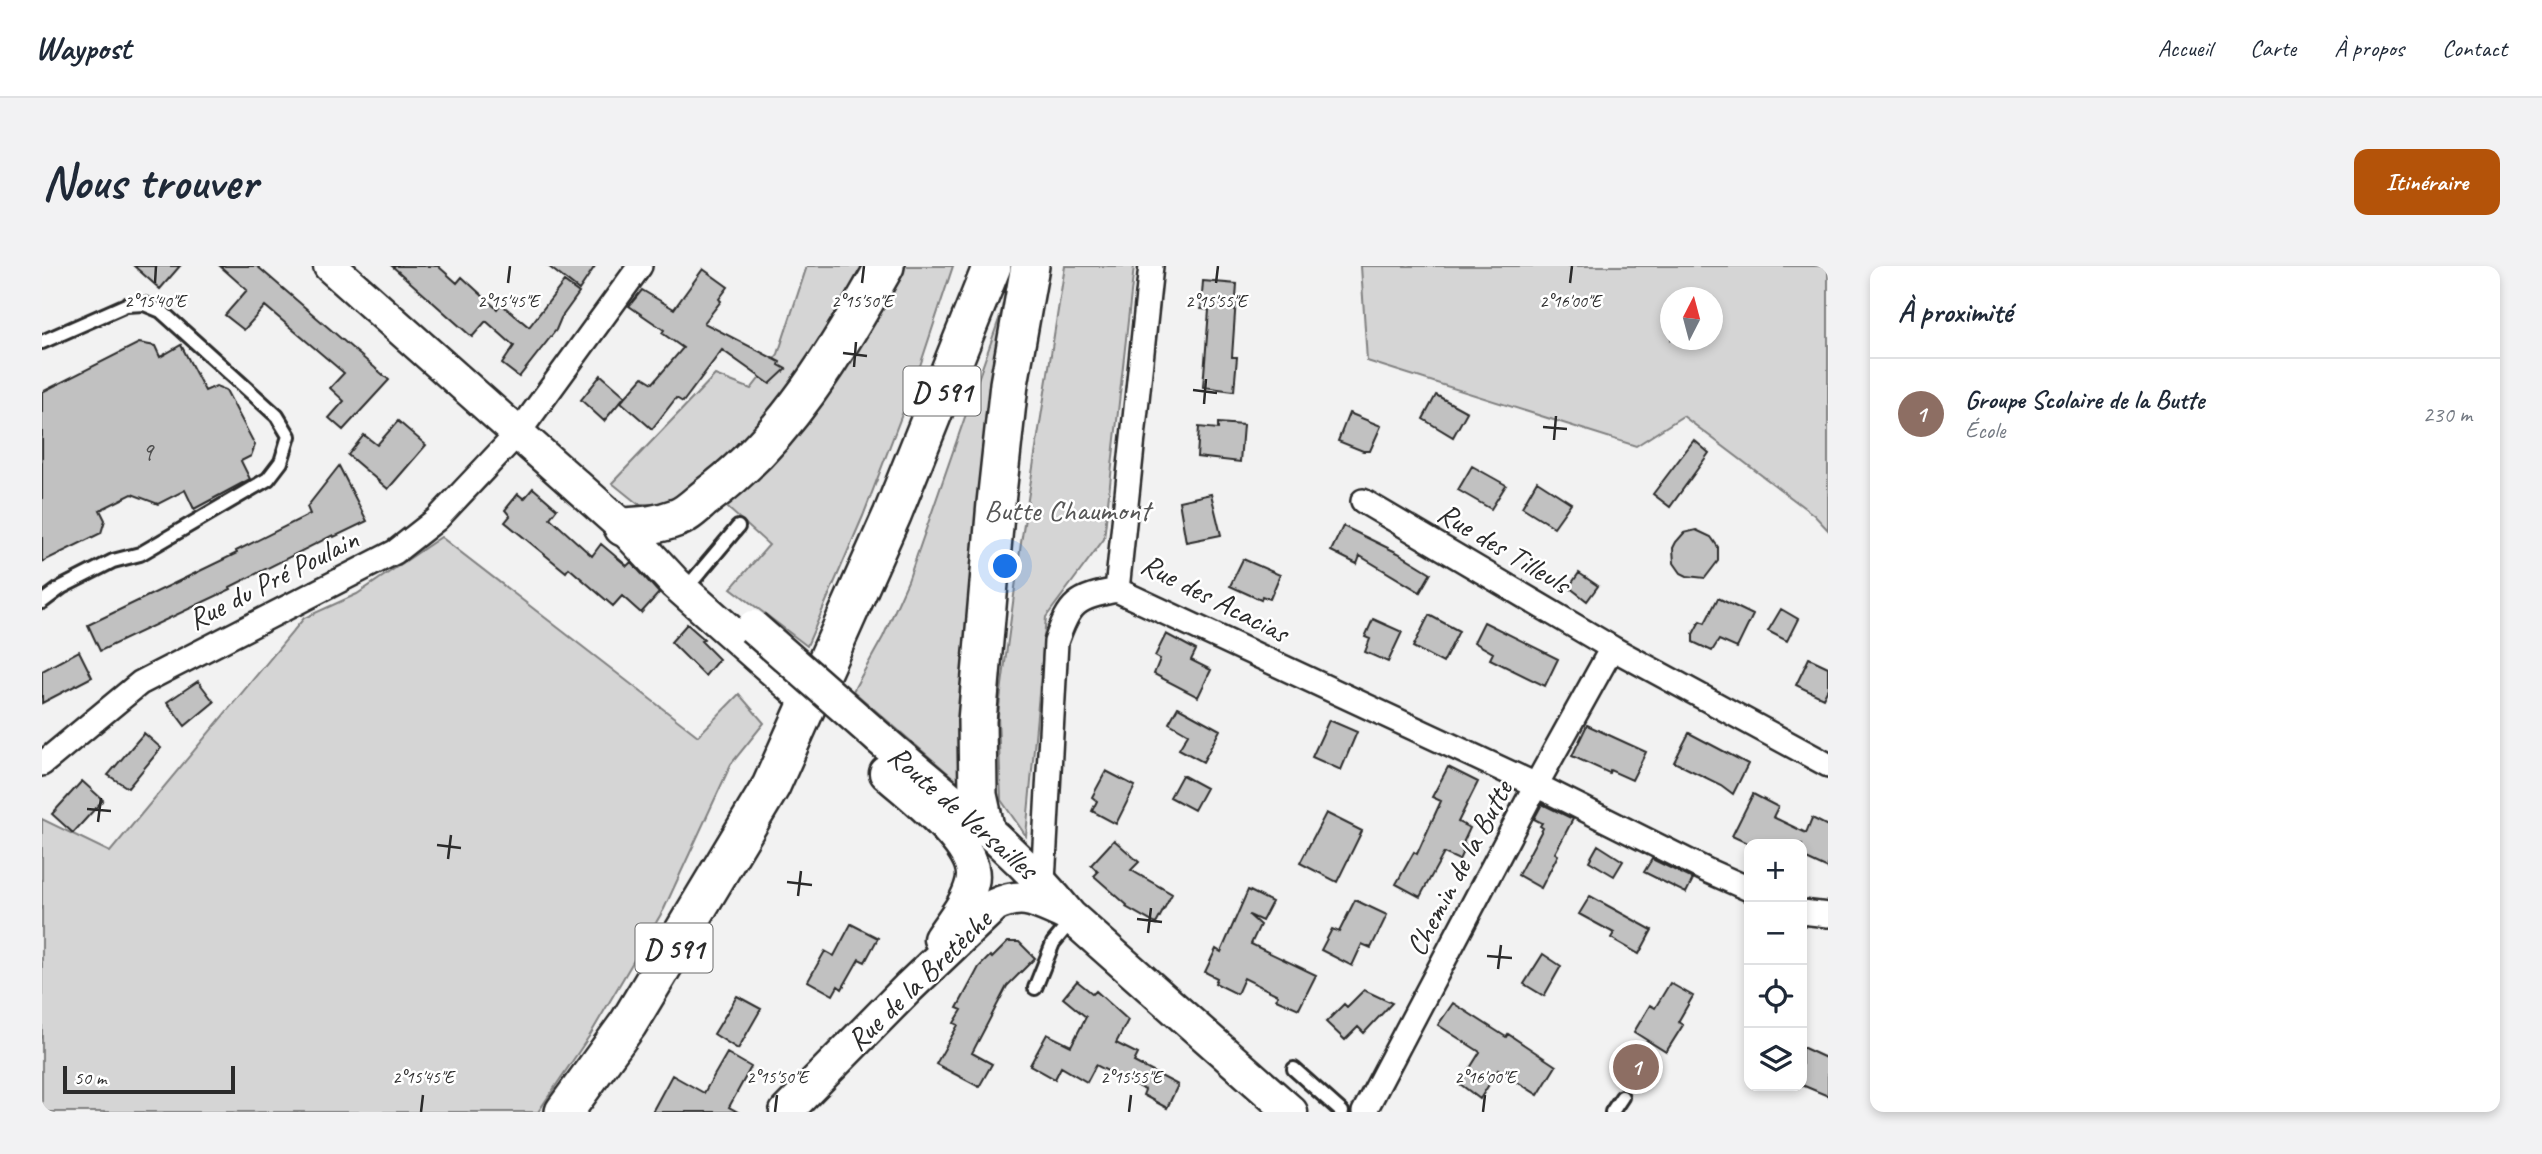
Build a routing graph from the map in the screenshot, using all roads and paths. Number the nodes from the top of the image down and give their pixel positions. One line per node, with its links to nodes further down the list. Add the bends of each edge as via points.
1 (330, 266): 9 (main road, Route de Versailles)
2 (640, 266): 9 (street, Rue du Pré Poulain)
3 (885, 266): 12 (main road, via 789,417 729,481 678,518 653,526)
4 (970, 266): 11 (main road, D 591)
5 (992, 266): 11 (main road, D 591)
6 (1030, 266): 23 (main road, via 1006,410 978,707 978,795)
7 (1151, 266): 15 (street, Rue des Acacias)
8 (42, 342): 16 (lane, via 125,305 145,304 161,311 278,416 289,436 281,462 268,479 140,554 103,566)
9 (519, 432): 12 (main road, Route de Versailles); 20 (street, Rue du Pré Poulain, via 437,519 395,552 140,683)
10 (1363, 501): 18 (street, Rue des Tilleuls)
11 (892, 515): 33 (main road, D 591, via 771,786 628,1024)
12 (623, 527): 14 (main road, Route de Versailles); 17 (main road, Route de Versailles, via 675,583)
13 (738, 527): 14 (lane)
14 (695, 578): 17 (main road, Route de Versailles)
15 (1117, 590): 22 (street, Rue des Acacias); 24 (street, via 1086,596 1065,615 1056,642)
16 (42, 602)
17 (749, 636): 19 (main road, Route de Versailles, bridge); 19 (main road, Route de Versailles, via 796,690)
18 (1612, 648): 21 (street, Rue des Tilleuls); 22 (street)
19 (875, 748): 23 (main road, Route de Versailles); 29 (main road, via 958,840 973,869 961,907)
20 (42, 764)
21 (1828, 765)
22 (1536, 785): 25 (street, Chemin de la Butte); 37 (street, Chemin de la Butte)
23 (985, 827): 24 (main road, Route de Versailles)
24 (1043, 882): 28 (main road, Route de Versailles)
25 (1744, 887)
26 (1807, 913): 27 (street)
27 (1828, 915)
28 (1072, 917): 29 (main road, Rue de la Bretèche, via 1028,898 1011,898 988,911); 30 (lane, via 1054,943); 35 (main road, Route de Versailles)
29 (909, 988): 34 (main road, Rue de la Bretèche)
30 (1035, 988)
31 (1294, 1069): 36 (lane)
32 (1622, 1097): 38 (lane)
33 (564, 1112)
34 (786, 1112)
35 (1291, 1112)
36 (1342, 1112)
37 (1364, 1112)
38 (1612, 1112)

